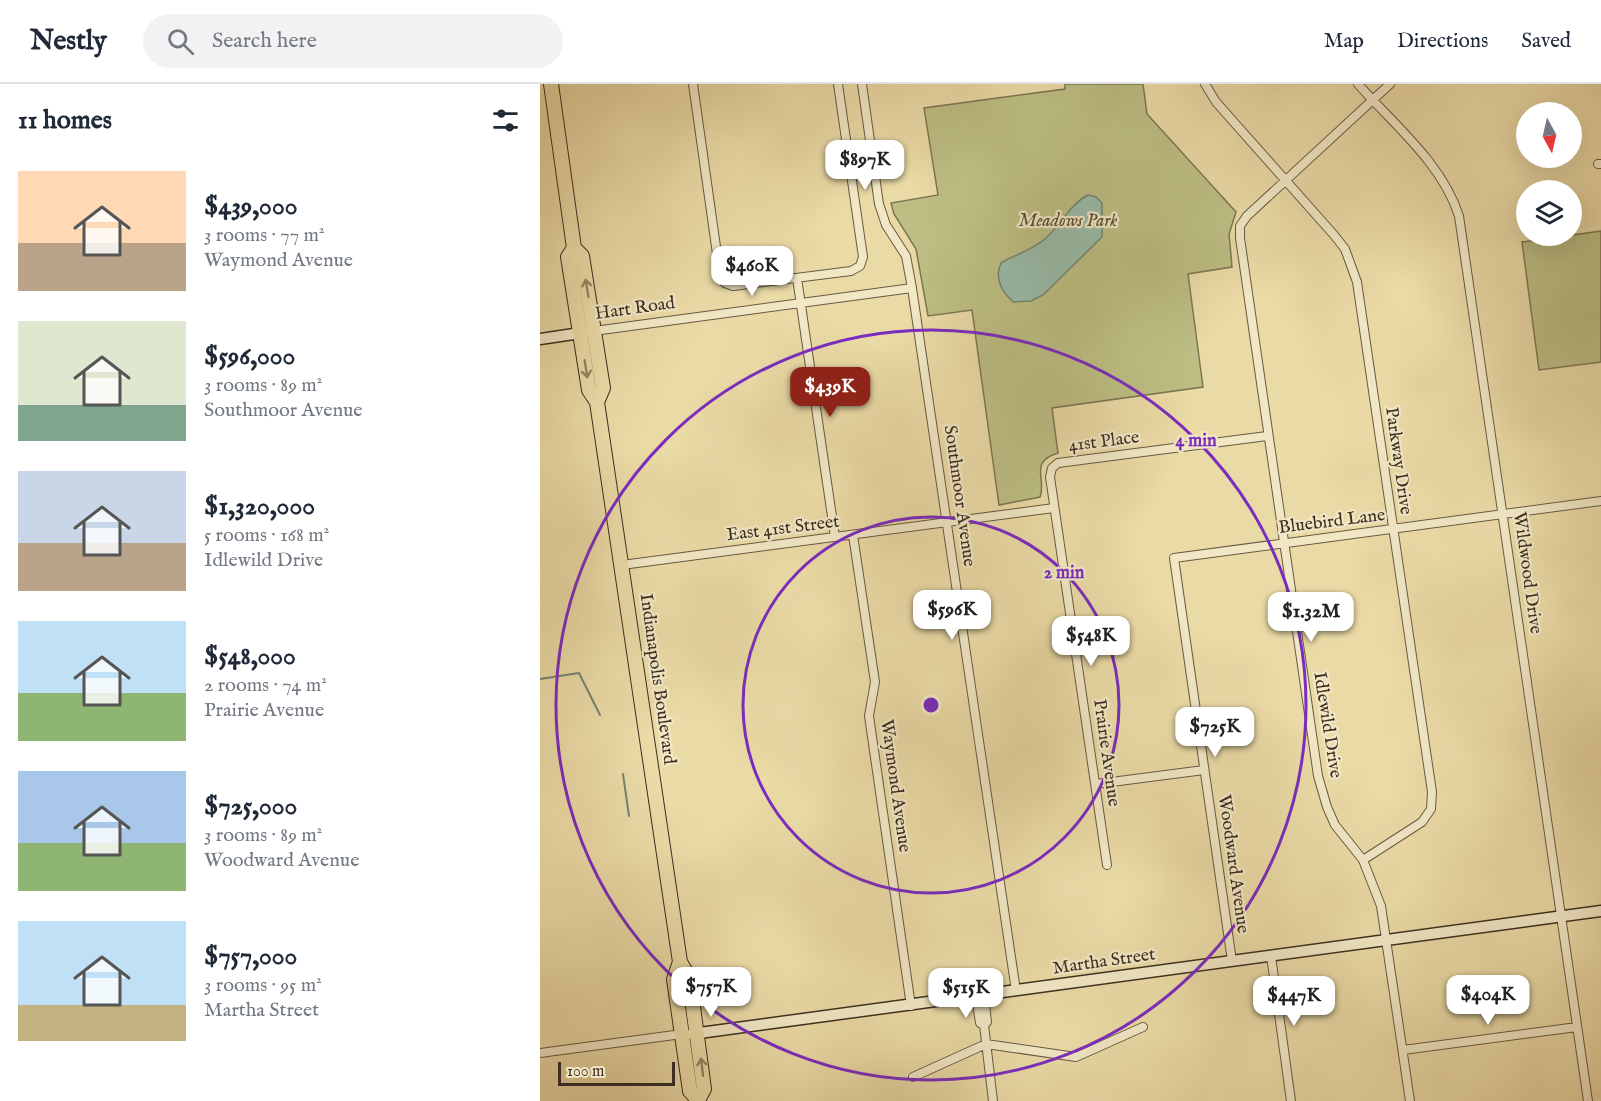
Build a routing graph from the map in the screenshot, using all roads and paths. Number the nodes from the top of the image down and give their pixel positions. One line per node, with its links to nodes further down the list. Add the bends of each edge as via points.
1 (551, 84): 13 (highway, Indianapolis Boulevard, via 574,248 568,257)
2 (693, 84): 10 (street, via 720,275 733,286)
3 (838, 84): 10 (street, via 863,257 860,266 852,271)
4 (862, 84): 11 (street, Southmoor Avenue, via 879,204 886,225 906,256)
5 (1205, 84): 9 (street, Parkway Drive, via 1216,102)
6 (1358, 84): 8 (street, Wildwood Drive)
7 (1390, 84): 8 (street)
8 (1373, 100): 9 (street); 19 (street, Wildwood Drive, via 1443,179 1459,216)
9 (1286, 180): 15 (street, Idlewild Drive, via 1240,226); 21 (street, Parkway Drive, via 1334,234 1352,265)
10 (797, 278): 12 (street)
11 (912, 288): 12 (street, Hart Road); 20 (street, Southmoor Avenue)
12 (801, 303): 13 (street, Hart Road); 23 (street)
13 (587, 332): 14 (street, Hart Road); 26 (highway, Indianapolis Boulevard, via 589,390 597,402)
14 (540, 339)
15 (1268, 436): 16 (street, 41st Place, via 1058,463); 24 (street, Idlewild Drive)
16 (1052, 468): 18 (street, Prairie Avenue)
17 (1601, 501): 19 (street, Bluebird Lane)
18 (1054, 508): 20 (street, East 41st Street); 28 (street, Prairie Avenue)
19 (1503, 514): 21 (street, Bluebird Lane); 32 (street, Wildwood Drive)
20 (947, 522): 22 (street, East 41st Street); 37 (street, Southmoor Avenue)
21 (1393, 529): 24 (street, Bluebird Lane); 29 (street, Parkway Drive, via 1432,792 1431,809 1422,822)
22 (853, 535): 23 (street, East 41st Street); 39 (street, Waymond Avenue, via 875,682 869,716)
23 (835, 537): 26 (street, East 41st Street)
24 (1284, 543): 25 (street, Bluebird Lane); 29 (street, Idlewild Drive, via 1318,776 1335,825)
25 (1174, 558): 27 (street, Woodward Avenue)
26 (621, 565): 36 (highway, Indianapolis Boulevard)
27 (1204, 770): 28 (street); 35 (street, Woodward Avenue)
28 (1096, 784): 30 (street, Prairie Avenue)
29 (1363, 860): 33 (street, Idlewild Drive, via 1381,906)
30 (1107, 865)
31 (1601, 911): 32 (street, Martha Street)
32 (1562, 916): 33 (street, Martha Street); 41 (street, Wildwood Drive)
33 (1387, 940): 34 (street, Martha Street); 45 (street, Idlewild Drive)
34 (1271, 956): 35 (street, Martha Street); 50 (street)
35 (1232, 961): 37 (street, Martha Street)
36 (680, 962): 42 (highway, Indianapolis Boulevard, via 674,979); 43 (highway, Indianapolis Boulevard, via 689,977)
37 (1016, 991): 38 (street, Martha Street)
38 (980, 996): 39 (street, Martha Street); 44 (street, via 987,1022)
39 (911, 1006): 43 (street, Martha Street)
40 (1143, 1027): 44 (street, via 1076,1056)
41 (1577, 1027): 45 (street); 52 (street, Wildwood Drive)
42 (682, 1034): 43 (street, Martha Street); 46 (street, Martha Street); 48 (highway, Indianapolis Boulevard, via 690,1091)
43 (697, 1034): 48 (highway, Indianapolis Boulevard, one-way to 43, via 704,1089)
44 (986, 1044): 47 (street); 49 (street)
45 (1403, 1050): 51 (street, Idlewild Drive)
46 (540, 1053)
47 (913, 1077)
48 (699, 1100)
49 (993, 1101)
50 (1291, 1101)
51 (1410, 1101)
52 (1588, 1101)

